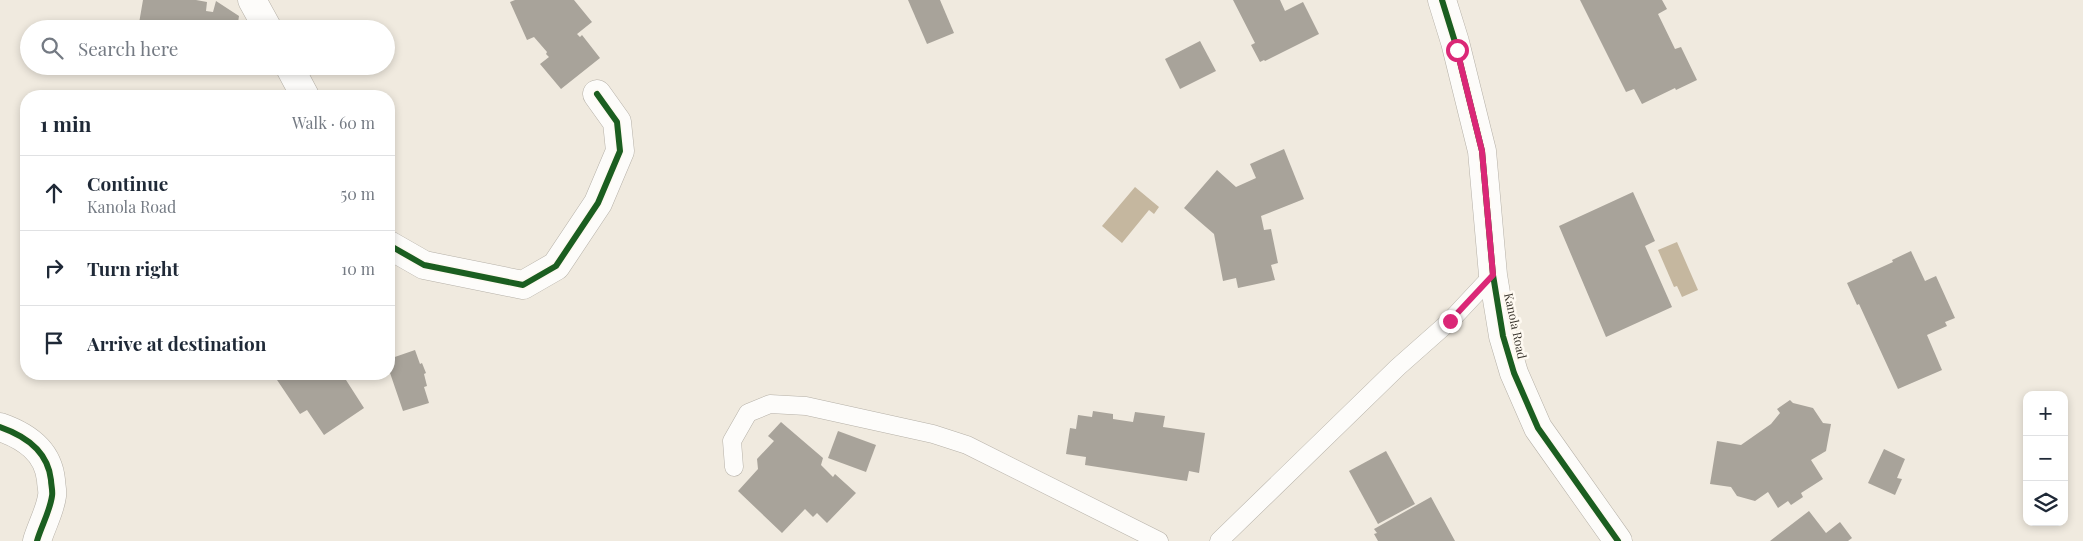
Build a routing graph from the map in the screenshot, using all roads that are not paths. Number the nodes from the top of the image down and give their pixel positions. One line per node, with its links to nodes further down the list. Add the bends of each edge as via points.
1 (252, 0): 3 (street)
2 (1442, 0): 8 (street, Kanola Road, via 1482,151)
3 (263, 20)
4 (294, 75): 5 (street)
5 (302, 90)
6 (597, 94): 7 (street, via 617,122 620,151 598,203 556,266 523,286 424,265)
7 (395, 248)
8 (1493, 275): 13 (lane, via 1450,321 1398,367); 14 (street, Kanola Road, via 1503,336 1527,406 1538,428)
9 (0, 427): 11 (street, via 31,442 44,457 50,475 52,495)
10 (734, 467): 12 (lane, via 732,441 748,413 770,404 806,406 933,434 967,445)
11 (37, 541)
12 (1159, 541)
13 (1219, 541)
14 (1618, 541)

